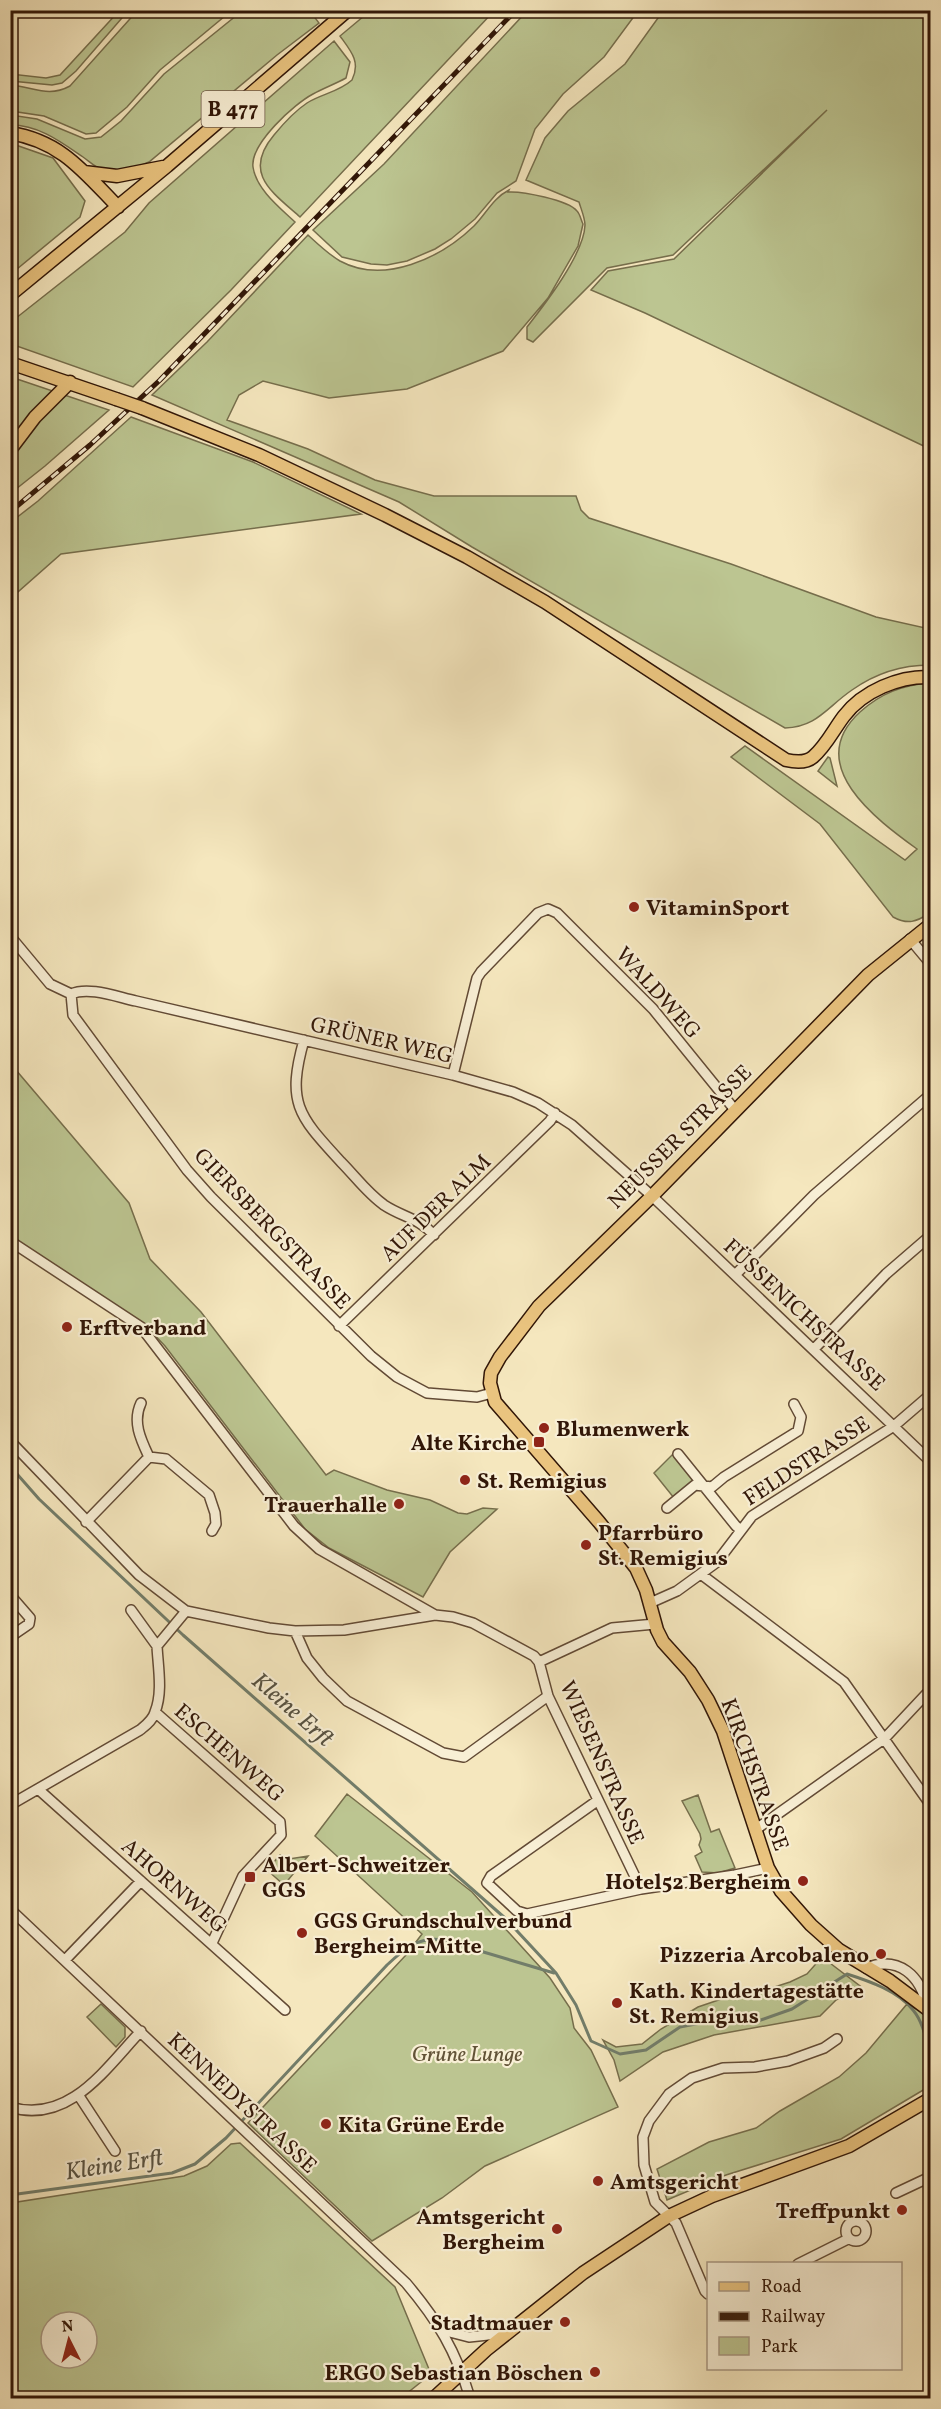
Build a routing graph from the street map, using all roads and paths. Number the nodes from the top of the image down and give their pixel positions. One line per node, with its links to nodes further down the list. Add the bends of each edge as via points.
1 (348, 10): 3 (main road, B 477)
2 (10, 133): 4 (main road, via 54,147)
3 (167, 166): 4 (main road, via 117,176); 5 (main road, B 477)
4 (84, 172): 5 (main road)
5 (118, 207): 6 (main road, B 477)
6 (10, 295)
7 (10, 363): 8 (main road)
8 (70, 382): 9 (main road, via 35,417); 10 (main road, bridge, via 259,455 467,557 545,602 786,760 813,758 845,714 867,696 907,679)
9 (10, 450)
10 (930, 677)
11 (930, 925): 13 (main road, NEUSSER STRASSE)
12 (10, 936): 15 (street, via 50,984)
13 (910, 939): 14 (street); 19 (main road, NEUSSER STRASSE, via 852,990)
14 (930, 963)
15 (71, 994): 16 (street, GRÜNER WEG, via 92,992); 26 (street, GIERSBERGSTRASSE, via 73,1015 187,1170)
16 (304, 1040): 17 (street, GRÜNER WEG); 22 (street, via 295,1085 304,1119 369,1192 383,1204 425,1224)
17 (453, 1075): 19 (street, WALDWEG, via 481,972 538,913 548,909 558,913 652,1009); 20 (street, GRÜNER WEG, via 513,1092)
18 (930, 1095): 25 (street, via 814,1196)
19 (735, 1110): 21 (main road, NEUSSER STRASSE)
20 (555, 1113): 21 (street, GRÜNER WEG); 22 (street, AUF DER ALM)
21 (652, 1196): 25 (street, FÜSSENICHSTRASSE); 28 (main road, NEUSSER STRASSE, via 539,1305 491,1373)
22 (434, 1235): 26 (street, AUF DER ALM)
23 (930, 1236): 27 (street, via 886,1274)
24 (10, 1241): 46 (street, via 141,1327 312,1544)
25 (735, 1275): 27 (street, FÜSSENICHSTRASSE)
26 (339, 1326): 28 (street, GIERSBERGSTRASSE, via 397,1377 426,1393 477,1397)
27 (814, 1349): 32 (street, FÜSSENICHSTRASSE)
28 (492, 1393): 44 (main road, KIRCHSTRASSE, via 495,1402 636,1568)
29 (930, 1395): 32 (street, FELDSTRASSE)
30 (141, 1403): 35 (street, via 136,1421)
31 (794, 1404): 37 (street, via 801,1417 798,1431 712,1487)
32 (894, 1426): 36 (street, FÜSSENICHSTRASSE); 40 (street, FELDSTRASSE, via 752,1515)
33 (10, 1442): 39 (street)
34 (678, 1454): 37 (street)
35 (149, 1458): 39 (street); 41 (street, via 166,1459 208,1495 215,1512)
36 (930, 1461)
37 (703, 1485): 38 (street, via 695,1485); 40 (street)
38 (667, 1508)
39 (86, 1522): 47 (street)
40 (741, 1530): 42 (street, FELDSTRASSE)
41 (213, 1532)
42 (702, 1575): 44 (street, FELDSTRASSE); 56 (street, via 844,1682)
43 (10, 1595): 50 (street, via 30,1618 29,1624)
44 (650, 1603): 48 (main road, KIRCHSTRASSE)
45 (131, 1610): 51 (street)
46 (435, 1614): 49 (street, via 344,1630); 52 (street, via 473,1623 525,1649)
47 (183, 1615): 49 (street); 51 (street)
48 (655, 1624): 52 (street, via 612,1628); 61 (main road, KIRCHSTRASSE, via 663,1642 708,1700 723,1731)
49 (295, 1631): 54 (street, via 307,1658 347,1701 443,1754 464,1757)
50 (10, 1637)
51 (157, 1646): 55 (street, via 159,1683)
52 (539, 1662): 54 (street, WIESENSTRASSE)
53 (930, 1690): 56 (street)
54 (548, 1696): 58 (street, WIESENSTRASSE)
55 (155, 1712): 57 (street, via 140,1730); 66 (street, ESCHENWEG, via 280,1822 281,1835 243,1875)
56 (885, 1738): 59 (street); 61 (street)
57 (39, 1789): 60 (street); 63 (street, AHORNWEG)
58 (597, 1801): 64 (street, WIESENSTRASSE); 64 (street, via 491,1876 488,1883 517,1911 527,1914)
59 (930, 1804)
60 (10, 1805)
61 (755, 1830): 62 (main road, KIRCHSTRASSE)
62 (768, 1868): 64 (street); 68 (main road, KIRCHSTRASSE, via 781,1891 811,1925)
63 (141, 1881): 66 (street, AHORNWEG); 67 (street)
64 (640, 1889)
65 (10, 1909): 67 (street, KENNEDYSTRASSE)
66 (212, 1943): 70 (street, AHORNWEG)
67 (65, 1960): 71 (street, KENNEDYSTRASSE)
68 (866, 1968): 69 (main road, KIRCHSTRASSE); 69 (street, KIRCHSTRASSE, via 890,1963 905,1970 924,1990)
69 (929, 2009)
70 (285, 2010)
71 (141, 2031): 73 (street); 83 (street, KENNEDYSTRASSE, via 406,2283)
72 (837, 2039): 79 (street, via 825,2048 779,2063 709,2072 669,2094 654,2111 643,2137 645,2170 655,2202)
73 (79, 2096): 75 (street, via 41,2110); 76 (street)
74 (930, 2099): 79 (main road, via 849,2146 712,2196)
75 (10, 2107)
76 (114, 2151)
77 (930, 2177): 78 (street)
78 (896, 2193)
79 (669, 2216): 82 (street); 84 (main road, via 583,2272)
80 (848, 2239): 81 (street)
81 (802, 2262)
82 (707, 2293)
83 (442, 2330): 84 (street, via 470,2337); 85 (street, KENNEDYSTRASSE)
84 (507, 2333): 85 (main road)
85 (462, 2372): 86 (main road); 87 (street, KENNEDYSTRASSE)
86 (434, 2398)
87 (470, 2398)

